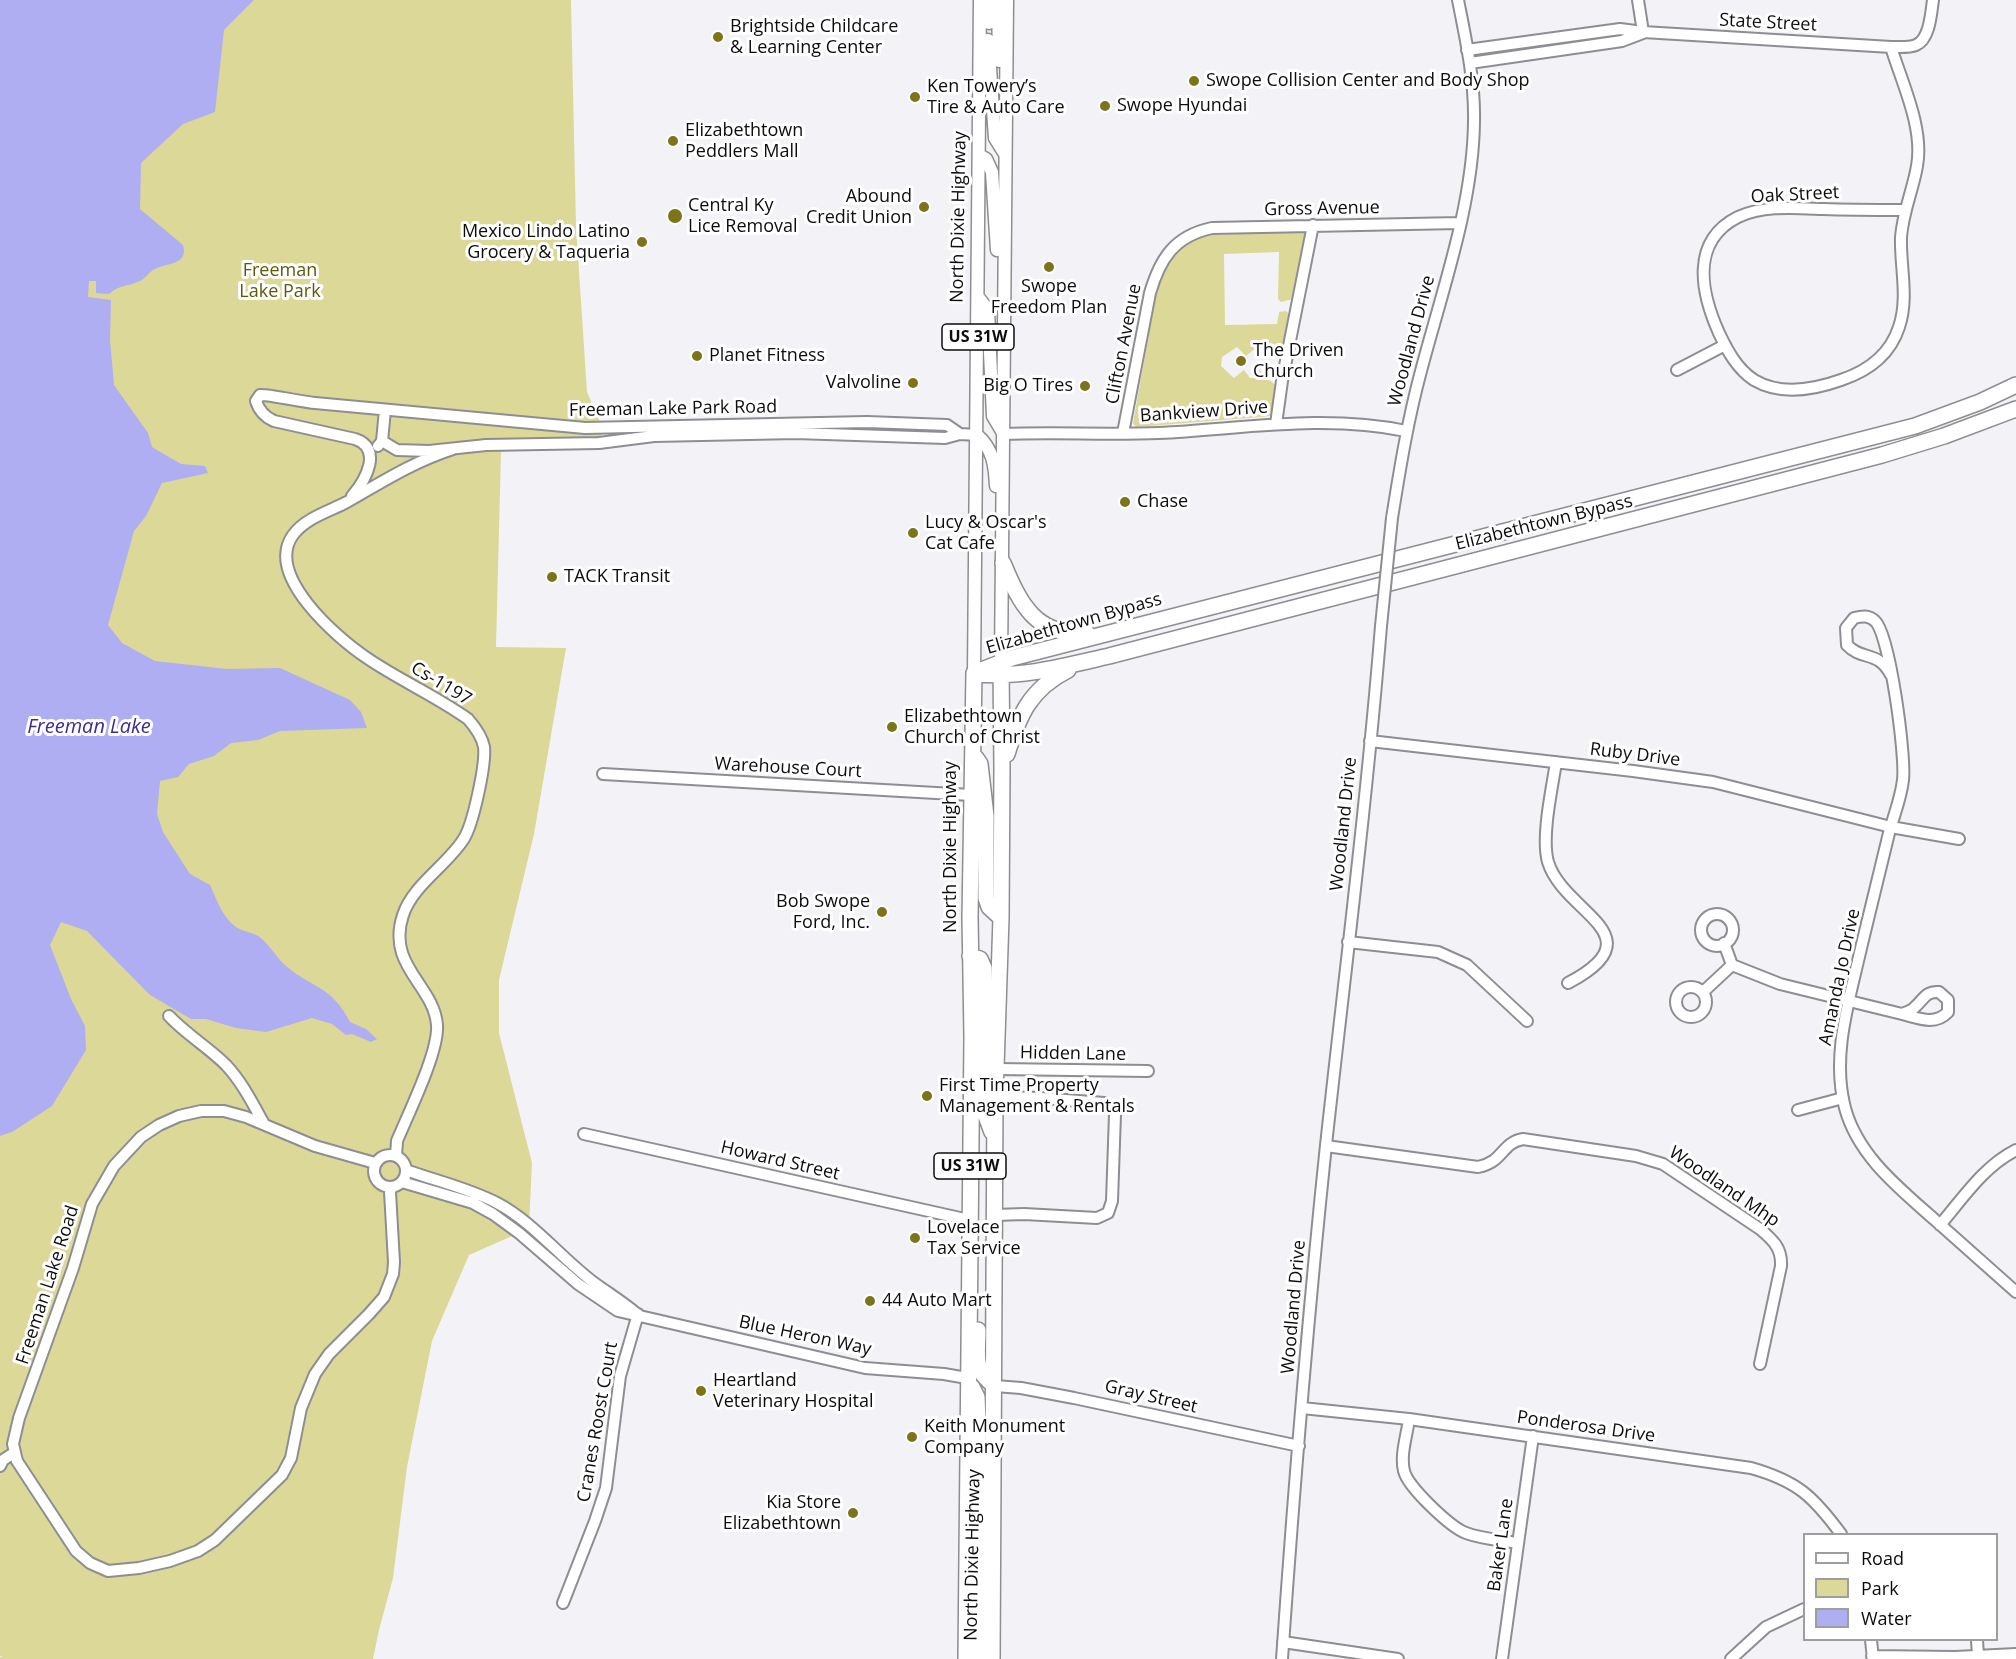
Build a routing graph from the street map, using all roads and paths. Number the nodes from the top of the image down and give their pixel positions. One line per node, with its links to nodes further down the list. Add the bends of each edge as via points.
1 (980, 0): 13 (main road, North Dixie Highway / US 31W)
2 (989, 0): 14 (main road, via 994,138)
3 (998, 0): 12 (main road, via 999,66)
4 (1007, 0): 12 (main road, US 31W)
5 (1458, 0): 10 (street, Woodland Drive)
6 (1638, 0): 8 (street)
7 (1933, 0): 9 (street, via 1922,40 1914,46)
8 (1643, 33): 9 (street, State Street); 10 (street, State Street, via 1620,29); 11 (street, State Street, via 1622,41)
9 (1891, 47): 15 (street, Oak Street, via 1915,121 1918,143 1917,165)
10 (1467, 50): 11 (street, Woodland Drive)
11 (1470, 63): 16 (street, Woodland Drive, via 1474,122 1469,178)
12 (1006, 80): 14 (main road, US 31W)
13 (979, 155): 19 (main road, North Dixie Highway / US 31W); 20 (main road, via 986,159 992,172 997,320)
14 (1006, 156): 20 (main road, US 31W)
15 (1904, 210): 21 (street, Oak Street, via 1774,209 1750,212 1731,221 1710,243 1703,272 1708,302); 21 (street, Oak Street, via 1902,316 1892,345 1877,361 1858,373 1812,389 1780,389 1755,381)
16 (1459, 223): 17 (street, Gross Avenue); 27 (street, Woodland Drive)
17 (1313, 225): 18 (street, Gross Avenue, via 1212,228); 26 (street)
18 (1187, 238): 28 (street, Clifton Avenue, via 1168,252 1155,274)
19 (978, 297): 30 (main road, via 988,310 993,416); 31 (main road, North Dixie Highway / US 31W)
20 (1004, 330): 30 (main road, US 31W)
21 (1725, 345): 22 (street)
22 (1677, 370)
23 (2016, 386): 37 (highway, Elizabethtown Bypass, via 1904,429)
24 (2016, 409): 38 (highway, Elizabethtown Bypass, via 1882,455)
25 (385, 410): 29 (street, Freeman Lake Park Road, via 603,429 867,423 947,425); 32 (street); 34 (street, Freeman Lake Park Road, via 294,401 265,394 256,401 260,411 274,421 362,441)
26 (1276, 424): 27 (street, Bankview Drive, via 1324,422); 28 (street, Bankview Drive)
27 (1406, 430): 42 (street, Woodland Drive, bridge, via 1392,518)
28 (1123, 433): 30 (street, Bankview Drive)
29 (960, 434): 31 (street, Freeman Lake Park Road); 33 (street, Freeman Lake Park Road, via 945,438 796,433 654,436 599,443 494,444)
30 (1003, 434): 36 (main road, US 31W)
31 (976, 435): 36 (main road, via 987,444 993,462 994,544); 40 (main road, North Dixie Highway / US 31W)
32 (382, 441): 33 (street, via 397,450); 34 (street)
33 (453, 449): 35 (street, Cs-1197, via 429,456)
34 (371, 453): 35 (street, via 360,487)
35 (348, 501): 72 (street, Cs-1197, via 293,535 287,562 294,582 306,601 343,639 388,672 468,719 483,744 478,794 465,838 413,896 401,925 405,961 430,1003 437,1024 434,1049 397,1141)
36 (1003, 560): 37 (highway, via 1024,606 1047,626 1073,634); 39 (main road, US 31W)
37 (1117, 631): 39 (highway, Elizabethtown Bypass, via 1012,658)
38 (1109, 656): 39 (highway, Elizabethtown Bypass, via 1039,672); 45 (highway, via 1057,675 1032,697 1016,725)
39 (1001, 669): 40 (highway, Elizabethtown Bypass); 45 (highway, US 31W)
40 (974, 673): 43 (highway, North Dixie Highway / US 31W)
41 (1891, 675): 41 (street, Amanda Jo Drive, via 1880,627 1868,617 1854,618 1846,628 1847,645 1878,659); 48 (street, Amanda Jo Drive, via 1904,766 1902,790)
42 (1370, 741): 44 (street, Ruby Drive); 51 (street, Woodland Drive)
43 (972, 750): 47 (highway, North Dixie Highway / US 31W); 50 (highway, via 983,780 986,898)
44 (1556, 762): 48 (street, Ruby Drive, via 1713,782); 55 (street, via 1546,834 1548,863 1558,882 1599,925 1607,942 1597,965)
45 (1002, 768): 50 (highway, North Dixie Highway / US 31W)
46 (603, 774): 47 (street, Warehouse Court)
47 (971, 795): 53 (highway, North Dixie Highway / US 31W)
48 (1891, 827): 49 (street, Ruby Drive); 57 (street, Amanda Jo Drive)
49 (1959, 839)
50 (1001, 918): 61 (highway, North Dixie Highway / US 31W)
51 (1348, 942): 60 (street, via 1438,952 1455,959 1467,965); 70 (street, Woodland Drive)
52 (1724, 943): 54 (street)
53 (970, 956): 63 (highway, North Dixie Highway / US 31W); 69 (highway, via 980,959 984,968 983,1108)
54 (1732, 965): 56 (street); 57 (street, via 1780,984)
55 (1568, 983)
56 (1703, 992)
57 (1848, 1002): 58 (street); 65 (street, Amanda Jo Drive, via 1840,1053)
58 (1902, 1014)
59 (169, 1016): 67 (street, via 227,1067)
60 (1527, 1021)
61 (997, 1069): 62 (street, Hidden Lane); 64 (highway, North Dixie Highway / US 31W)
62 (1148, 1071)
63 (971, 1075): 78 (highway, North Dixie Highway / US 31W); 84 (highway, via 979,1151 978,1361 979,1371)
64 (995, 1097): 69 (highway, North Dixie Highway / US 31W); 77 (street, via 1104,1103 1115,1114 1112,1201 1108,1213 1097,1218)
65 (1843, 1098): 66 (street); 79 (street, Amanda Jo Drive, via 1850,1122 1872,1159)
66 (1798, 1110)
67 (265, 1125): 73 (street, Freeman Lake Road, via 315,1146); 89 (street, Freeman Lake Road, via 224,1111 190,1113 150,1131 114,1166 92,1204 19,1418)
68 (584, 1134): 78 (street, Howard Street)
69 (995, 1140): 77 (highway, North Dixie Highway / US 31W)
70 (1326, 1146): 82 (street, Woodland Mhp, via 1478,1167 1488,1166 1510,1144 1523,1139 1636,1156 1663,1164 1760,1229 1779,1248 1781,1266); 85 (street, Woodland Drive)
71 (2016, 1150): 79 (street, via 1983,1174)
72 (396, 1156): 73 (street, via 383,1156); 74 (street)
73 (375, 1163): 76 (street, via 377,1182)
74 (406, 1170): 75 (street); 81 (street, Blue Heron Way, via 498,1204 592,1282)
75 (402, 1182): 76 (street); 81 (street, Blue Heron Way, via 473,1203 493,1214 578,1284 618,1311)
76 (392, 1187): 89 (street, via 394,1262 384,1297 315,1374 301,1408 291,1458 282,1475 215,1540 170,1562 108,1571 76,1551)
77 (995, 1215): 84 (highway, North Dixie Highway / US 31W)
78 (969, 1220): 83 (highway, North Dixie Highway / US 31W)
79 (1940, 1225): 80 (street, Amanda Jo Drive)
80 (2016, 1292)
81 (638, 1314): 83 (street, Blue Heron Way, via 865,1368); 93 (street, Cranes Roost Court, via 620,1376 606,1488)
82 (1761, 1364)
83 (967, 1378): 99 (highway, North Dixie Highway / US 31W); 102 (highway, via 977,1397 978,1410)
84 (995, 1386): 88 (street, Gray Street, via 1104,1404); 103 (highway, North Dixie Highway / US 31W)
85 (1302, 1408): 86 (street, Ponderosa Drive); 88 (street, Woodland Drive)
86 (1409, 1419): 87 (street, Ponderosa Drive); 92 (street, via 1403,1467 1407,1479 1458,1529)
87 (1533, 1436): 91 (street, Ponderosa Drive, via 1721,1462 1769,1473 1812,1498); 92 (street, Baker Lane)
88 (1299, 1446): 97 (street, Woodland Drive)
89 (14, 1453): 90 (street)
90 (0, 1466)
91 (1840, 1533)
92 (1517, 1543): 106 (street, Baker Lane)
93 (563, 1603)
94 (1803, 1609): 107 (street, via 1766,1627)
95 (1870, 1641): 101 (street)
96 (1977, 1641): 100 (street)
97 (1283, 1642): 104 (street, Woodland Drive); 105 (street)
98 (2016, 1654): 100 (street)
99 (966, 1656)
100 (1978, 1656): 101 (street)
101 (1872, 1657)
102 (979, 1659)
103 (992, 1659)
104 (1282, 1659)
105 (1398, 1659)
106 (1502, 1659)
107 (1731, 1659)

